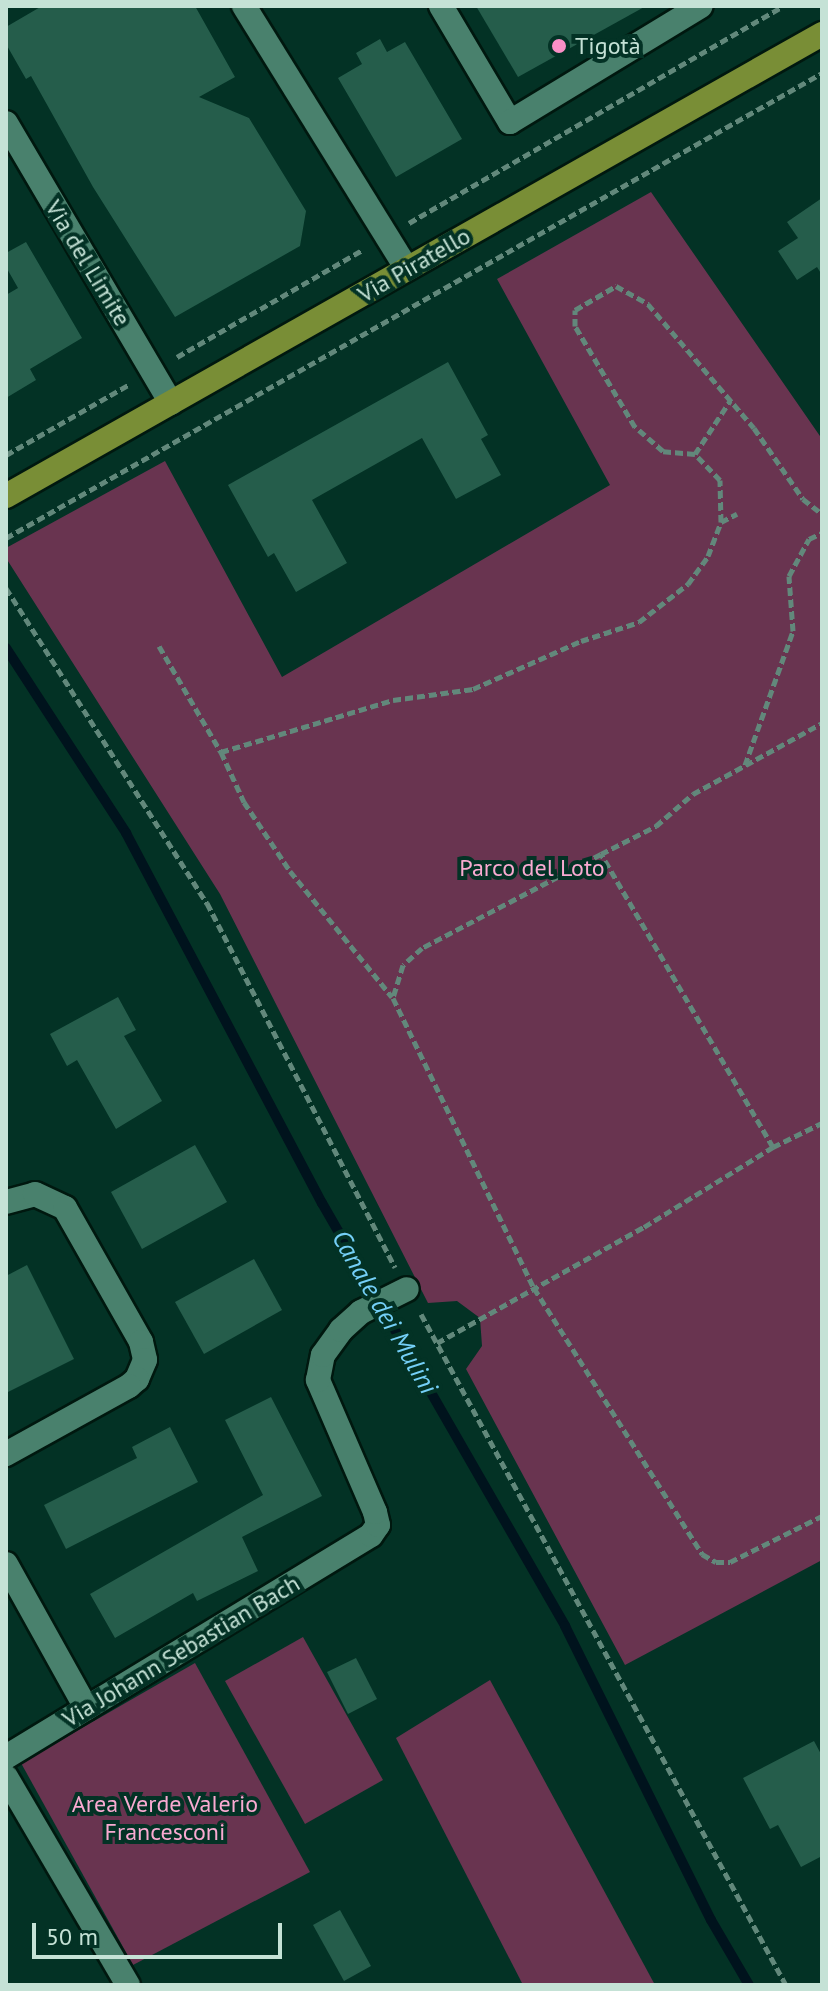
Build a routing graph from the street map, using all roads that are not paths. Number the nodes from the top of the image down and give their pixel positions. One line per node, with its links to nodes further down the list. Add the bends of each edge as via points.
1 (244, 6): 6 (street)
2 (441, 6): 3 (street, via 510,122)
3 (701, 6)
4 (822, 34): 6 (main road, Via Piratello)
5 (6, 123): 7 (street, Via del Limite)
6 (407, 269): 7 (main road, Via Piratello)
7 (171, 403): 8 (main road, Via Piratello)
8 (6, 496)
9 (6, 1202): 11 (street, via 35,1194 65,1208 141,1342 145,1360 129,1386)
10 (398, 1294): 13 (street, Via Johann Sebastian Bach, via 361,1312 323,1355 318,1380 375,1512 378,1525 371,1535)
11 (6, 1454)
12 (6, 1564): 13 (street)
13 (86, 1708): 14 (street, Via Johann Sebastian Bach)
14 (6, 1757)
15 (6, 1777): 16 (street)
16 (128, 1985)

